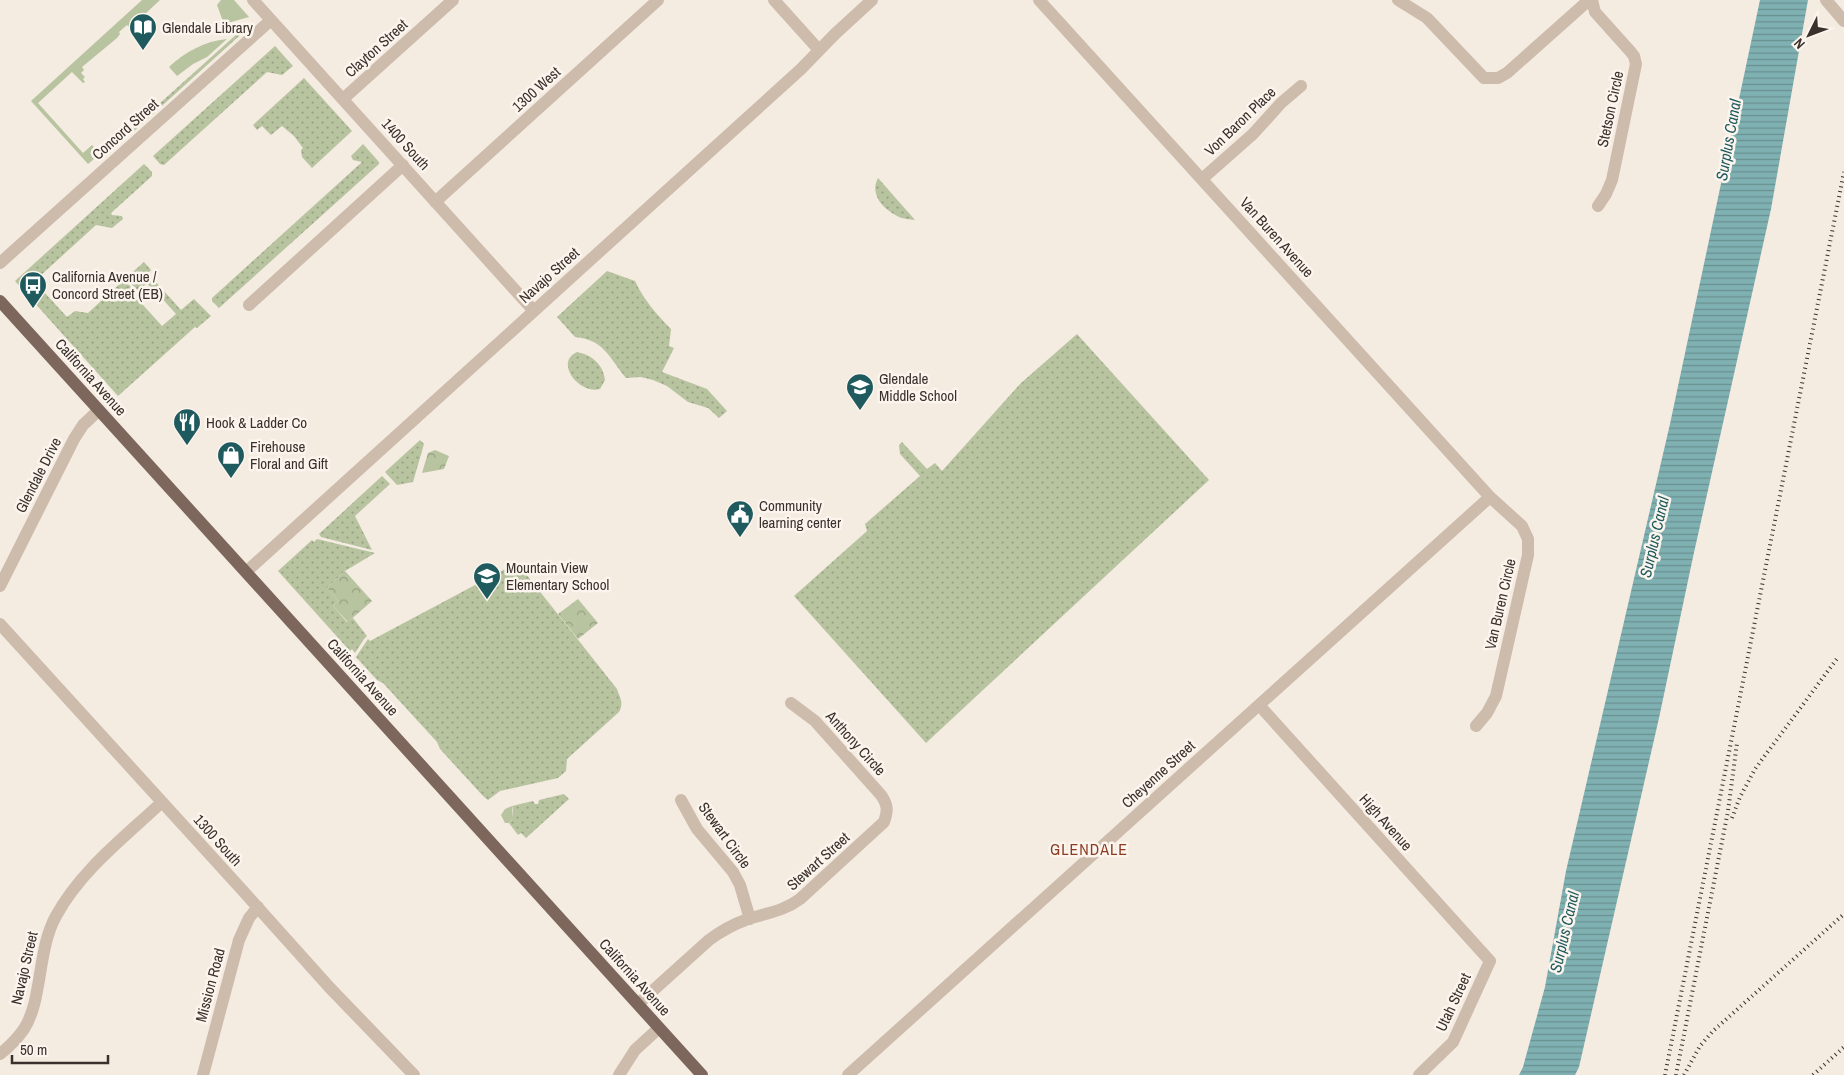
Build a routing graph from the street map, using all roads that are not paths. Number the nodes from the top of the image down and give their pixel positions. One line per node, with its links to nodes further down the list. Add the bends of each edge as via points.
1 (253, 0): 10 (street, 1400 South)
2 (453, 0): 14 (street, Clayton Street)
3 (658, 0): 17 (street, 1300 West)
4 (774, 0): 12 (street)
5 (872, 0): 12 (street, Navajo Street)
6 (1040, 0): 16 (street, Van Buren Avenue)
7 (1398, 0): 8 (street, via 1427,18 1484,78 1498,78 1507,73)
8 (1591, 0): 18 (street, Stetson Circle, via 1595,12 1634,56 1636,64 1612,180)
9 (1826, 1): 11 (street)
10 (271, 20): 14 (street, 1400 South); 19 (street, Concord Street)
11 (1844, 21)
12 (819, 50): 22 (street, Navajo Street)
13 (1301, 86): 16 (street, Von Baron Place)
14 (343, 99): 15 (street, 1400 South)
15 (403, 166): 17 (street, 1400 South); 21 (street)
16 (1202, 179): 24 (street, Van Buren Avenue)
17 (435, 202): 22 (street, 1400 South)
18 (1598, 206)
19 (0, 264)
20 (0, 301): 23 (main road, California Avenue)
21 (249, 305)
22 (534, 311): 25 (street, Navajo Street)
23 (99, 410): 25 (main road, California Avenue); 26 (street, Glendale Drive, via 74,439)
24 (1490, 497): 29 (street, Cheyenne Street); 30 (street, Van Buren Circle, via 1522,526 1528,539 1528,555 1496,696)
25 (246, 572): 37 (main road, California Avenue)
26 (0, 586)
27 (0, 624): 32 (street, 1300 South)
28 (791, 703): 33 (street, Anthony Circle, via 815,722 861,773 886,803)
29 (1259, 706): 36 (street, High Avenue); 45 (street, Cheyenne Street)
30 (1476, 726)
31 (681, 800): 35 (street, Stewart Circle, via 697,829 733,872)
32 (162, 802): 34 (street, 1300 South); 39 (street, Navajo Street, via 85,874 56,915 45,943 30,1016 25,1028)
33 (888, 812): 35 (street, Stewart Street, via 878,829 789,908)
34 (258, 907): 40 (street, 1300 South); 41 (street, Mission Road, via 239,940)
35 (750, 919): 37 (street, Stewart Street, via 709,940)
36 (1490, 961): 46 (street, Utah Street, via 1453,1042)
37 (638, 1004): 38 (main road, California Avenue)
38 (659, 1028): 43 (street, via 635,1050); 44 (main road, California Avenue)
39 (0, 1054)
40 (399, 1069): 42 (street, 1300 South)
41 (203, 1075)
42 (414, 1075)
43 (619, 1075)
44 (702, 1075)
45 (848, 1075)
46 (1419, 1075)

